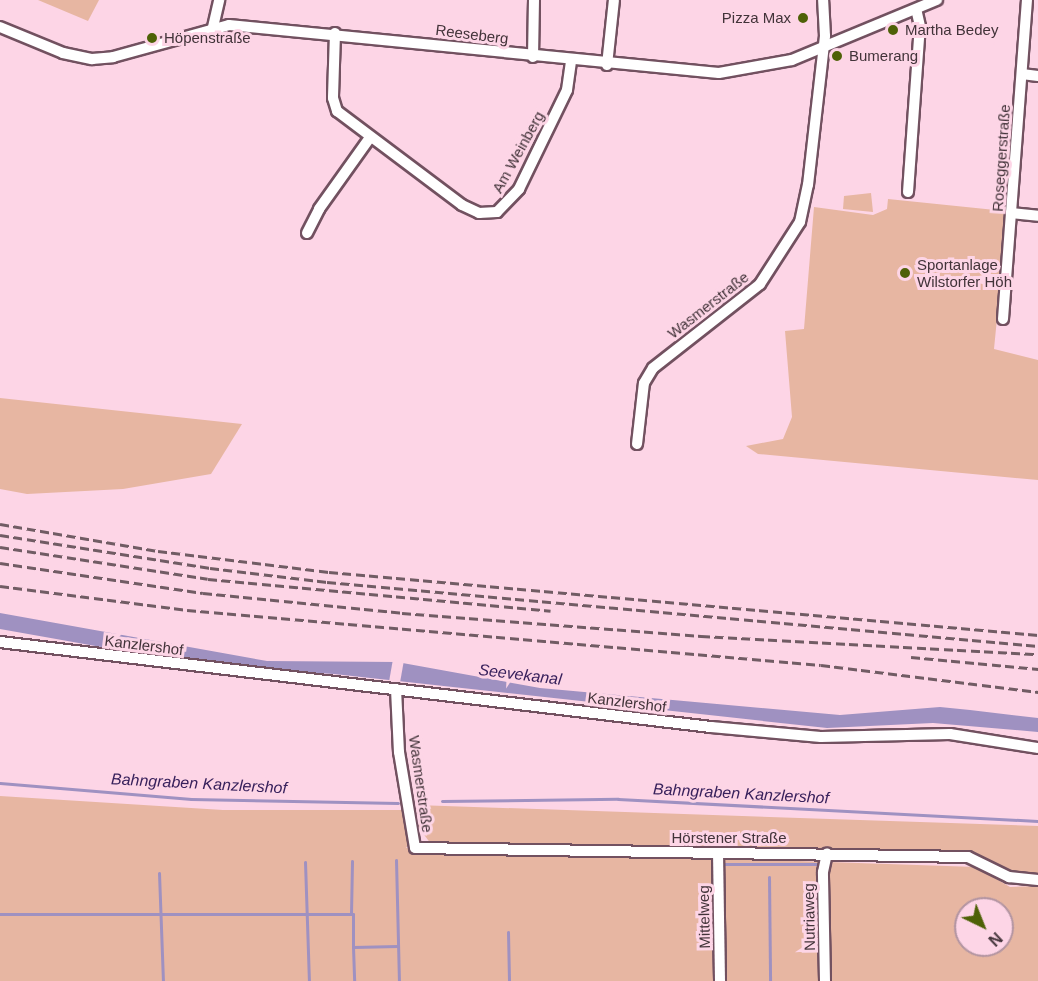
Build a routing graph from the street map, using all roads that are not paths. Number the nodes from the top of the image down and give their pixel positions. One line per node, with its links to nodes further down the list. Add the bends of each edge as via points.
1 (219, 0): 9 (street)
2 (534, 0): 12 (street)
3 (614, 0): 14 (street)
4 (823, 0): 11 (street, Wasmerstraße)
5 (937, 0): 7 (street, Reeseberg)
6 (1027, 0): 15 (street, Roseggerstraße)
7 (916, 9): 11 (street, Reeseberg); 18 (street, via 920,26)
8 (0, 27): 9 (street, Reeseberg, via 53,50 92,59 139,50)
9 (213, 27): 10 (street, Reeseberg)
10 (336, 33): 12 (street, Reeseberg); 17 (street, Am Weinberg, via 334,106)
11 (824, 47): 14 (street, Reeseberg, via 772,66 719,73); 23 (street, Wasmerstraße, via 808,185 792,239 760,284 741,302 653,368 644,383)
12 (533, 57): 13 (street, Reeseberg)
13 (571, 61): 14 (street, Reeseberg); 17 (street, Am Weinberg, via 567,90 543,143 519,189 497,212 470,210)
14 (607, 65)
15 (1022, 74): 16 (street); 19 (street, Roseggerstraße)
16 (1038, 76)
17 (369, 139): 21 (street, via 319,209)
18 (908, 192)
19 (1011, 213): 20 (street); 22 (street, Roseggerstraße)
20 (1038, 216)
21 (307, 233)
22 (1003, 319)
23 (637, 444)
24 (0, 642): 25 (street, Kanzlershof)
25 (396, 689): 26 (street, Kanzlershof, via 804,736 950,734); 27 (street, Wasmerstraße, via 399,752)
26 (1036, 748)
27 (415, 848): 28 (street, Hörstener Straße)
28 (718, 853): 29 (street, Hörstener Straße); 31 (street, Mittelweg)
29 (826, 861): 30 (street, Hörstener Straße, via 968,857 1009,877); 32 (street, Nutriaweg)
30 (1038, 880)
31 (720, 981)
32 (825, 981)

